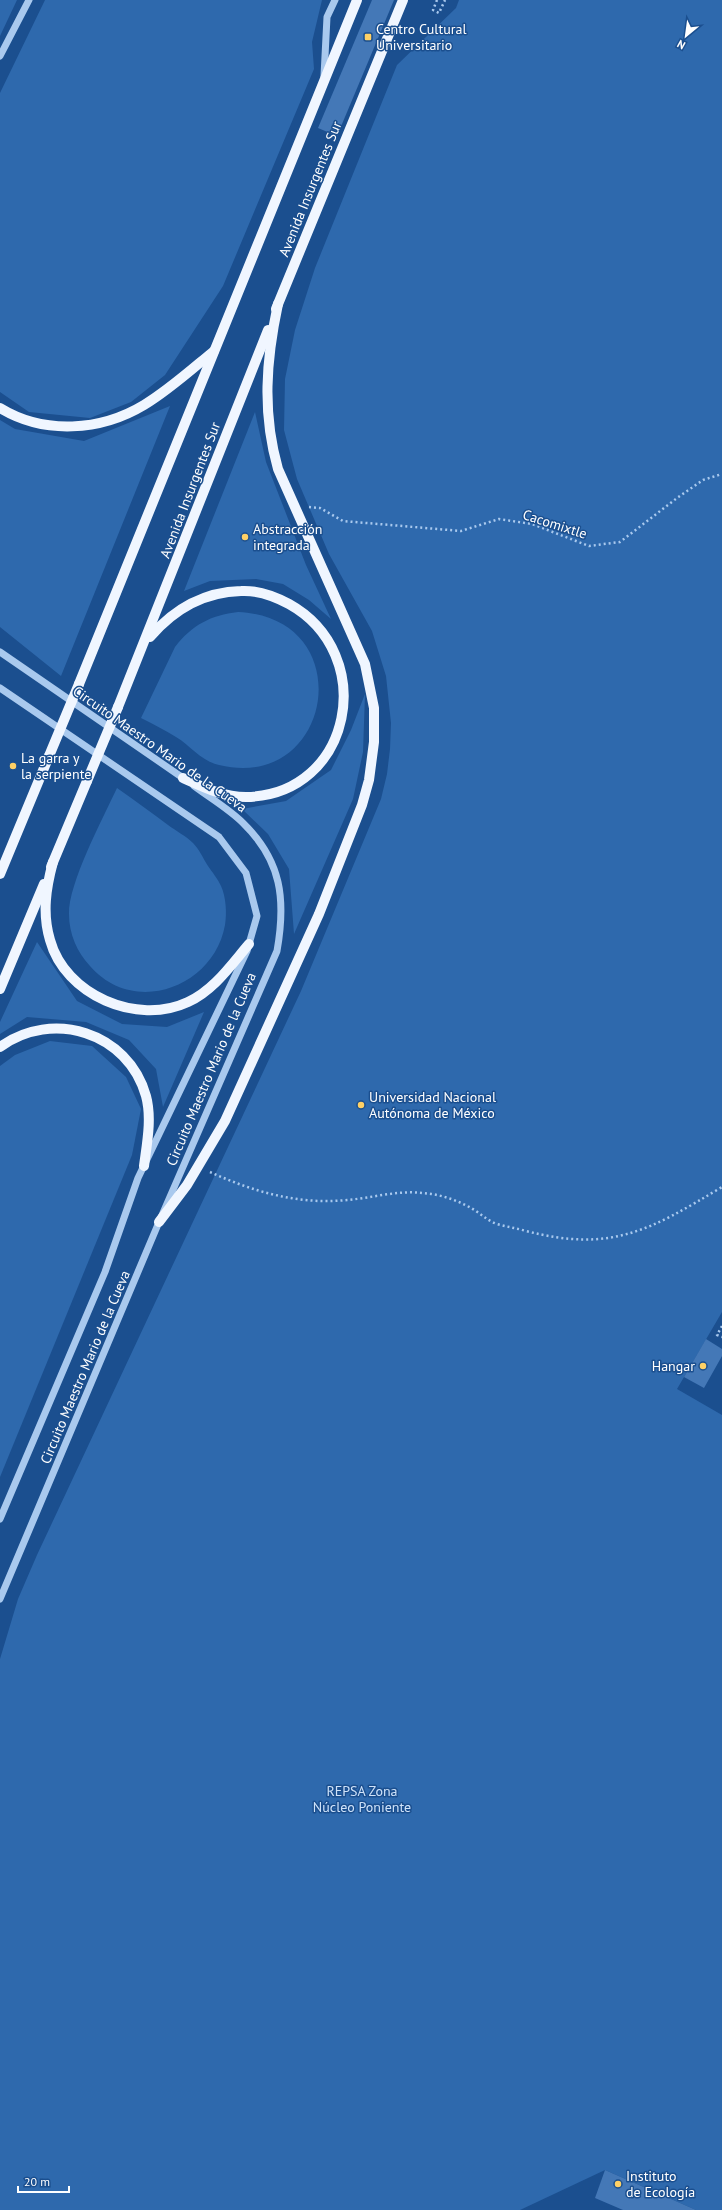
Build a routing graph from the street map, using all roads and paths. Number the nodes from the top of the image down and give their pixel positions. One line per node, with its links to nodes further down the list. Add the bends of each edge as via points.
1 (29, 0): 7 (street)
2 (335, 0): 8 (street, via 327,17)
3 (357, 0): 8 (main road, Avenida Insurgentes Sur)
4 (402, 0): 9 (main road, Avenida Insurgentes Sur)
5 (437, 0): 6 (path, via 433,10 439,13)
6 (445, 0)
7 (0, 56)
8 (324, 81): 10 (main road, Avenida Insurgentes Sur)
9 (278, 304): 13 (main road, via 268,361 268,419 278,469); 14 (main road, Avenida Insurgentes Sur)
10 (214, 350): 11 (main road, via 145,404 97,424 46,424 28,421); 19 (main road, Avenida Insurgentes Sur, bridge)
11 (0, 408)
12 (722, 474): 13 (path, Cacomixtle, via 703,480 620,542 589,546 532,524 500,519 461,531 343,521 320,508)
13 (294, 506): 24 (main road, via 365,664 374,708 371,767 362,805 319,914 225,1121)
14 (145, 643): 17 (main road, via 166,620 189,603 224,592 259,592 283,600 308,617 327,639 342,673 343,713 335,740 324,759 296,784 272,794 246,797 221,794); 18 (main road, Avenida Insurgentes Sur, bridge)
15 (0, 652): 17 (street, Circuito Maestro Mario de la Cueva)
16 (0, 688): 20 (street, Circuito Maestro Mario de la Cueva, via 219,837 246,873 257,916)
17 (183, 778): 26 (street, Circuito Maestro Mario de la Cueva, via 242,822 264,847 276,872 282,898 282,924 277,952)
18 (53, 862): 20 (main road, via 45,902 53,950 75,981 104,1000 140,1011 175,1007 189,1002 217,982); 21 (main road, Avenida Insurgentes Sur)
19 (0, 874)
20 (249, 944): 23 (street, Circuito Maestro Mario de la Cueva)
21 (0, 989)
22 (0, 1047): 23 (main road, via 30,1031 54,1028 86,1033 116,1051 137,1074 146,1095 149,1116)
23 (144, 1166): 29 (street, Circuito Maestro Mario de la Cueva, via 106,1272)
24 (199, 1167): 25 (path, via 252,1189 298,1199 346,1201 407,1193 436,1194 463,1204 508,1228 575,1239 608,1239 645,1229); 26 (main road)
25 (722, 1187)
26 (159, 1222): 30 (street, Circuito Maestro Mario de la Cueva)
27 (722, 1326): 28 (path, via 717,1334)
28 (722, 1337)
29 (0, 1519)
30 (0, 1599)

